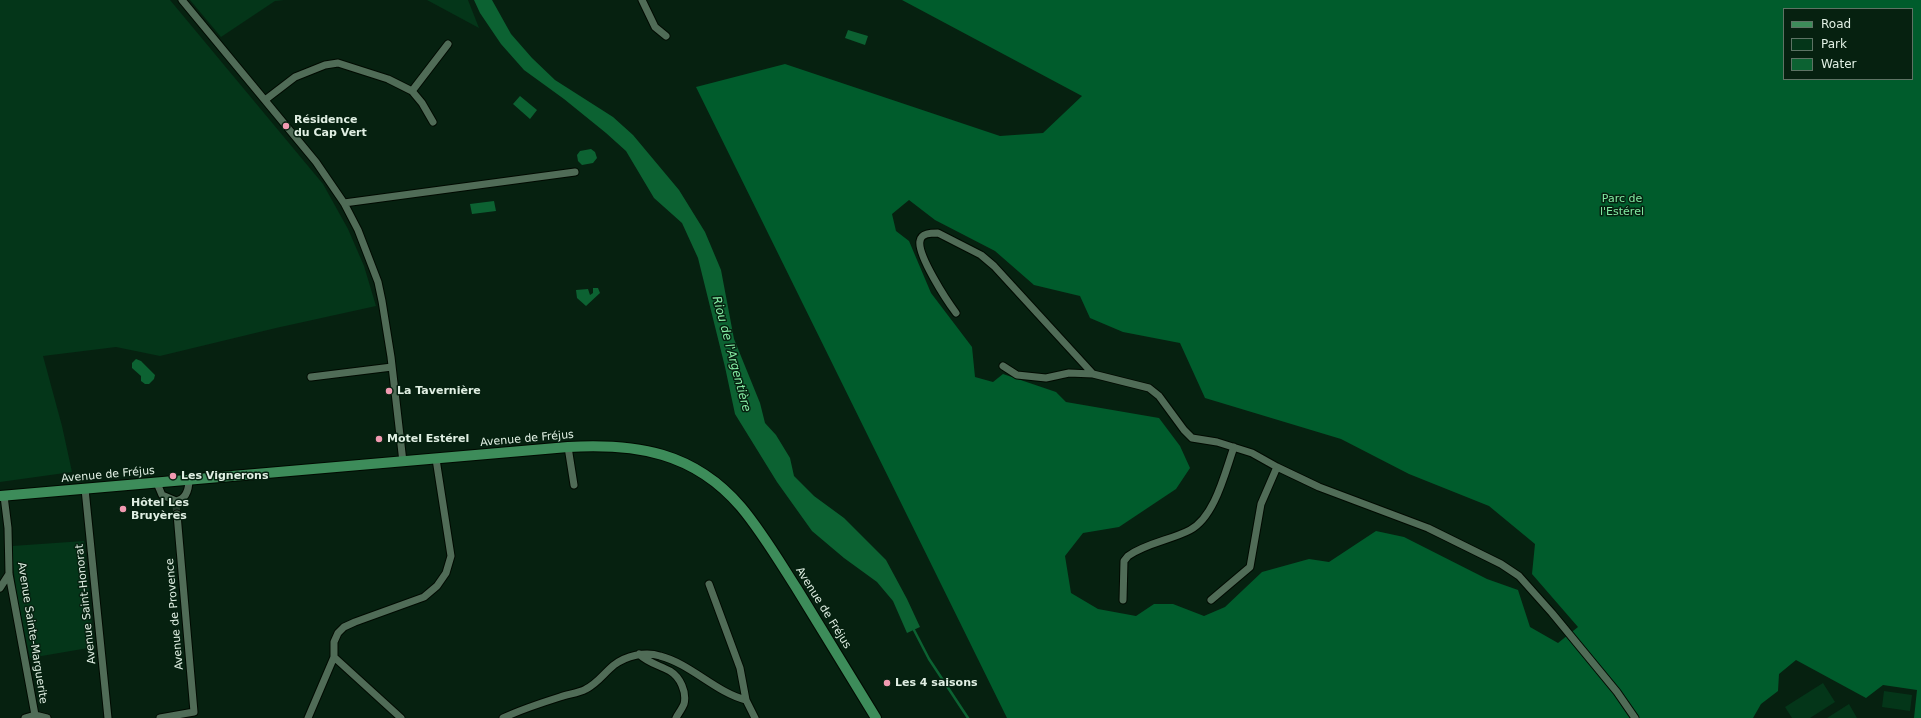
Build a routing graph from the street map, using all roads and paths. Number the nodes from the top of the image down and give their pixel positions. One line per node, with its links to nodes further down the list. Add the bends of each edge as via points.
1 (182, 0): 6 (street)
2 (642, 0): 3 (street, via 655,27)
3 (666, 36)
4 (448, 44): 5 (street)
5 (412, 91): 6 (street, via 388,79 338,64 324,65 295,77); 7 (street)
6 (265, 100): 9 (street, via 316,162)
7 (433, 122)
8 (575, 172): 9 (street)
9 (344, 202): 12 (street, via 378,282)
10 (956, 313): 13 (street, via 932,275 920,246 923,236 930,232 938,233 981,255 994,266)
11 (1004, 366): 13 (street, via 1017,375 1046,378 1069,373)
12 (392, 367): 14 (street); 18 (street)
13 (1093, 374): 16 (street, via 1149,388 1159,396 1192,438)
14 (311, 377)
15 (568, 447): 17 (main road, Avenue de Fréjus); 22 (street); 44 (main road, Avenue de Fréjus, via 606,445 646,450 689,466 726,491 770,546)
16 (1234, 447): 19 (street, via 1252,453); 29 (street, via 1211,509 1202,521 1191,530 1128,556 1124,561)
17 (436, 459): 18 (main road, Avenue de Fréjus); 32 (street, via 452,556 446,573 437,586 424,597 344,627 334,642)
18 (403, 462): 20 (main road, Avenue de Fréjus)
19 (1277, 467): 30 (street, via 1261,504 1250,567); 45 (street, via 1318,487 1428,528 1482,553 1519,576 1582,649)
20 (188, 479): 21 (main road, Avenue de Fréjus); 21 (street, via 187,493 176,504 162,495)
21 (157, 483): 23 (main road, Avenue de Fréjus)
22 (574, 485)
23 (85, 489): 24 (main road, Avenue de Fréjus); 37 (street, Avenue Saint-Honorat)
24 (1, 498): 26 (street, Avenue Sainte-Marguerite, via 8,528)
25 (177, 514): 38 (street, Avenue de Provence, via 194,712)
26 (9, 574): 28 (street); 34 (street, Avenue Sainte-Marguerite)
27 (709, 584): 33 (street, via 740,668)
28 (0, 588)
29 (1123, 600)
30 (1211, 600)
31 (639, 654): 33 (street, via 661,656 734,697); 41 (street, via 614,665 598,682 585,690 523,709); 42 (street, via 670,671 684,689 684,705)
32 (334, 656): 39 (street); 40 (street)
33 (746, 700): 43 (street)
34 (35, 715): 35 (street, Avenue Sainte-Marguerite); 36 (street)
35 (25, 718)
36 (47, 718)
37 (108, 718)
38 (160, 718)
39 (308, 718)
40 (401, 718)
41 (503, 718)
42 (676, 718)
43 (755, 718)
44 (876, 718)
45 (1635, 718)

